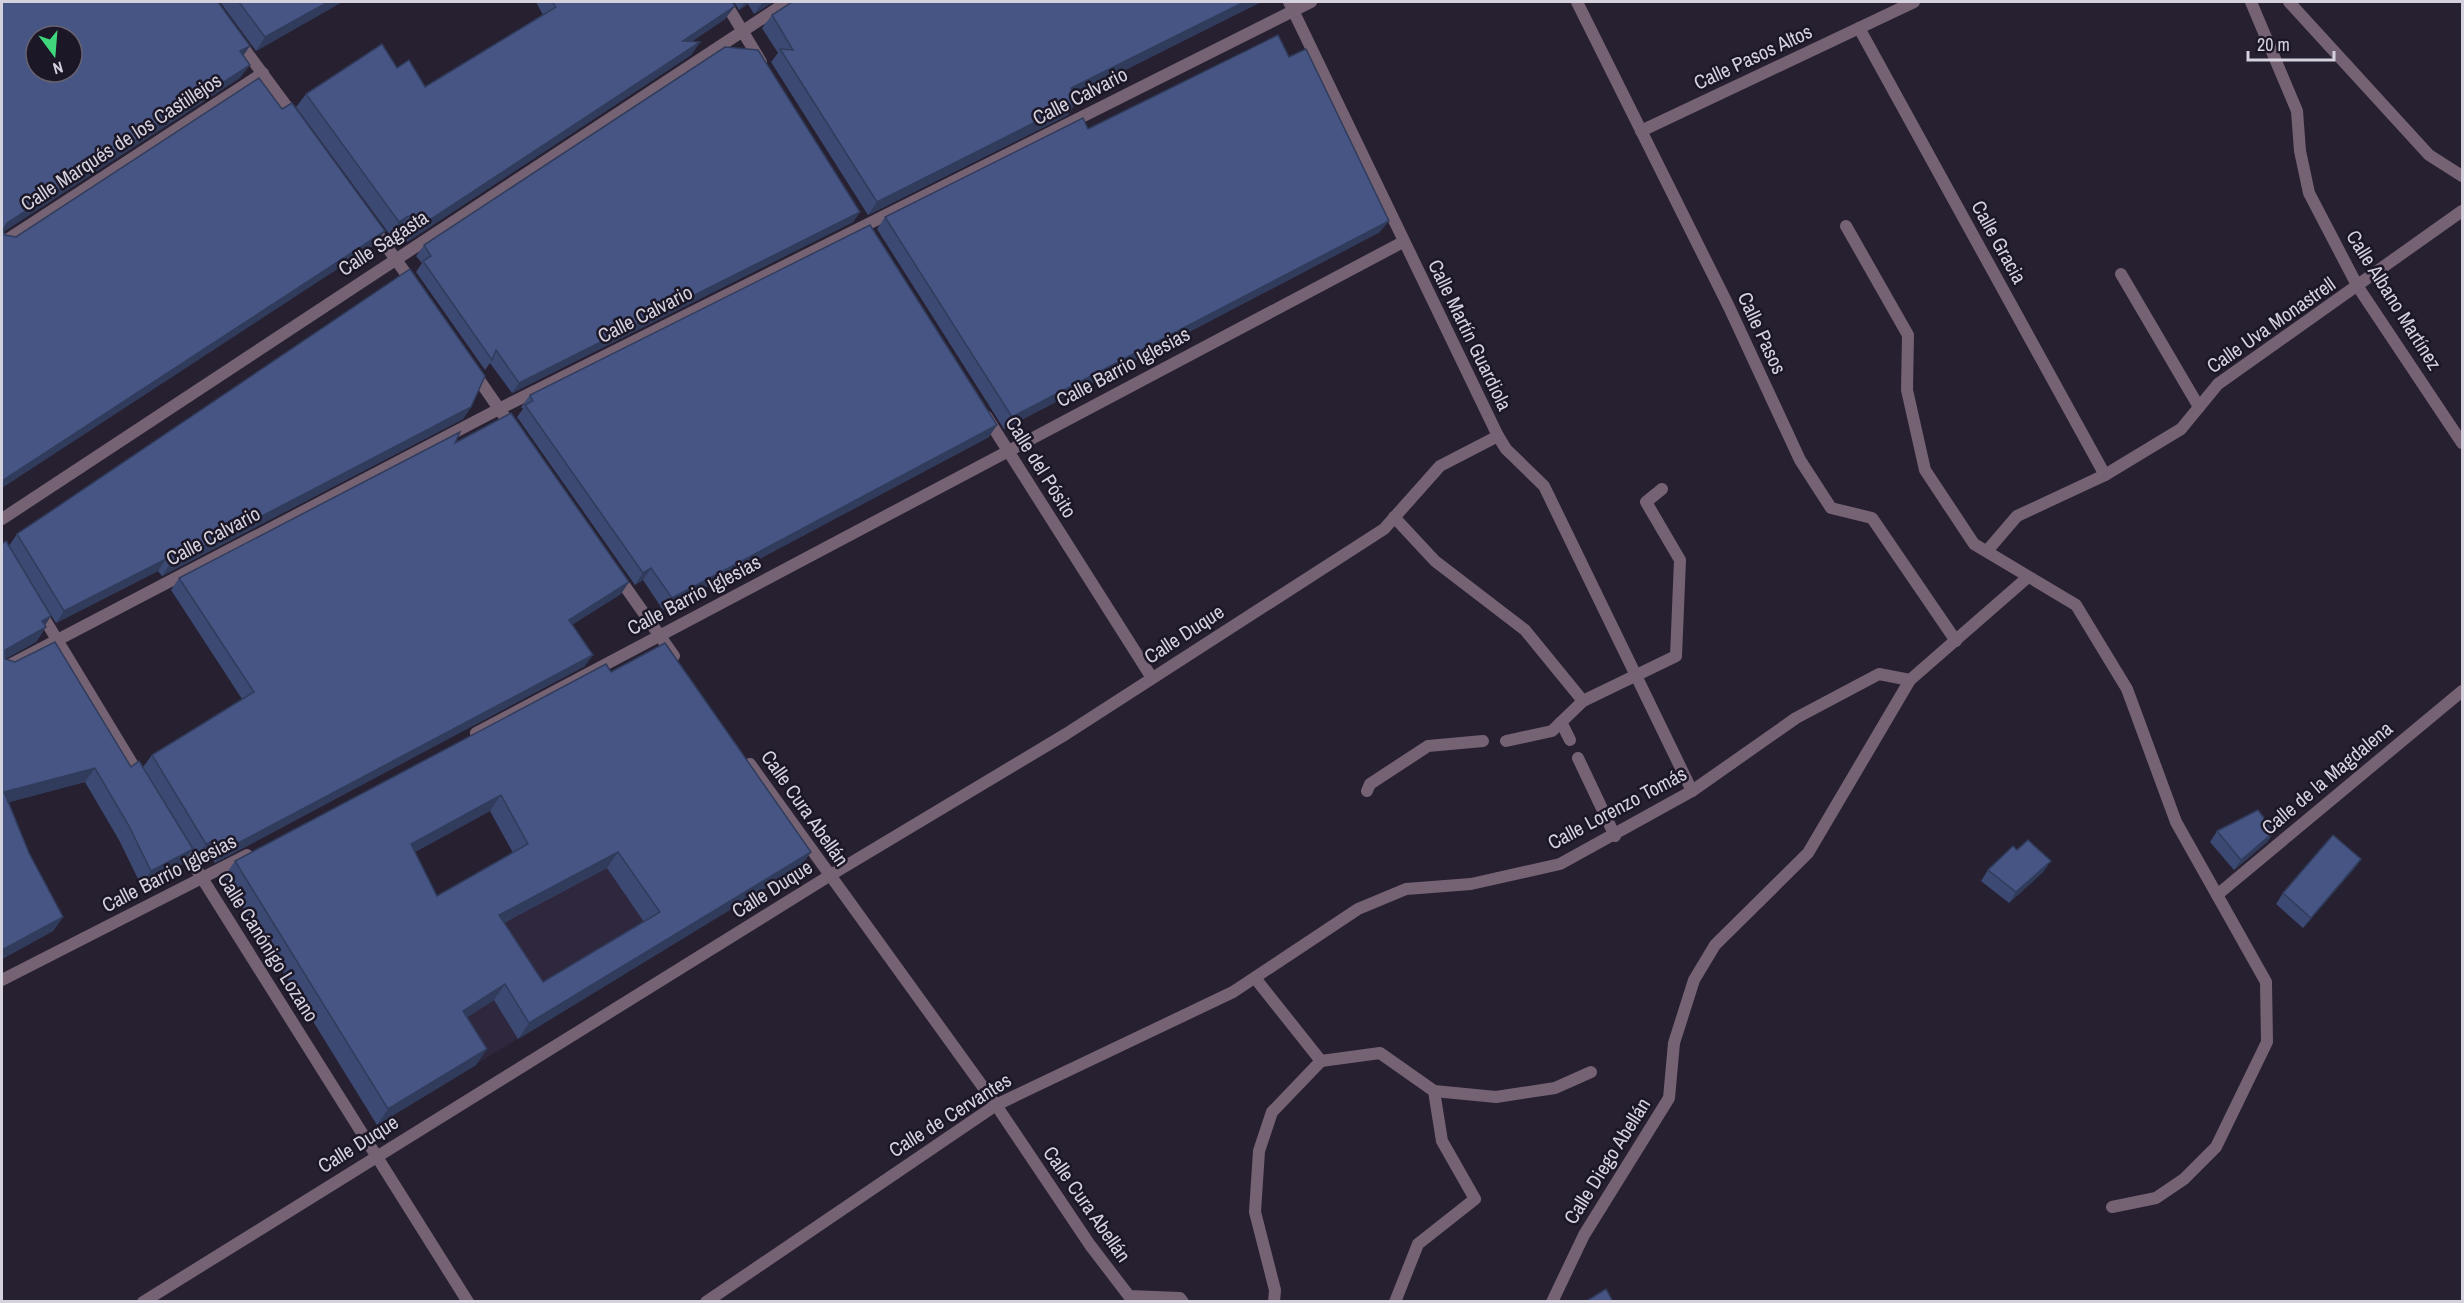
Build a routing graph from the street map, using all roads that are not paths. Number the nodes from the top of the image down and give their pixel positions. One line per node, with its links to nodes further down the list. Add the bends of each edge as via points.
1 (725, 2): 11 (street)
2 (787, 2): 11 (street, Calle Sagasta)
3 (1311, 2): 8 (street, Calle Calvario)
4 (1577, 2): 15 (street, Calle Pasos)
5 (1914, 2): 10 (street, Calle Pasos Altos)
6 (2253, 2): 24 (street, Calle Albano Martínez, via 2297,111 2309,193)
7 (2289, 2): 16 (street, via 2429,156)
8 (1291, 6): 20 (street, Calle Martín Guardiola); 29 (street, Calle Calvario)
9 (230, 28): 13 (street)
10 (1859, 28): 15 (street, Calle Pasos Altos); 34 (street, Calle Gracia)
11 (742, 32): 12 (street); 22 (street, Calle Sagasta)
12 (766, 70)
13 (263, 73): 14 (street); 21 (street, Calle Marqués de los Castillejos)
14 (305, 131)
15 (1641, 131): 44 (street, Calle Pasos, via 1800,460 1831,508 1872,518)
16 (2463, 176)
17 (2463, 211): 24 (street, Calle Uva Monastrell)
18 (368, 219): 22 (street)
19 (1846, 226): 38 (street, via 1908,335 1907,390 1925,470 1974,544)
20 (1403, 242): 30 (street, Calle Martín Guardiola); 33 (street, Calle Barrio Iglesias)
21 (2, 243)
22 (396, 258): 25 (street); 37 (street, Calle Sagasta)
23 (2121, 274): 28 (street)
24 (2358, 287): 28 (street, Calle Uva Monastrell, via 2218,384); 32 (street, Calle Albano Martínez)
25 (421, 296)
26 (467, 362): 29 (street)
27 (976, 401): 33 (street, Calle del Pósito)
28 (2199, 407): 34 (street, Calle Uva Monastrell, via 2181,429)
29 (499, 409): 31 (street); 43 (street, Calle Calvario)
30 (1498, 436): 36 (street, Calle Duque, via 1440,466); 47 (street, Calle Martín Guardiola, via 1544,486)
31 (519, 437)
32 (2463, 443)
33 (1007, 450): 42 (street, Calle Barrio Iglesias); 48 (street, Calle del Pósito)
34 (2104, 475): 38 (street, Calle Uva Monastrell, via 2017,516)
35 (1662, 489): 47 (street, via 1647,502 1680,560 1676,656)
36 (1394, 517): 48 (street, Calle Duque, via 1384,529); 51 (street, via 1434,561 1525,630)
37 (2, 519)
38 (1988, 551): 40 (street)
39 (606, 560): 42 (street)
40 (2028, 577): 44 (street, Calle Diego Abellán); 67 (street, via 2076,605 2127,689 2176,822)
41 (32, 600): 43 (street)
42 (659, 635): 45 (street); 54 (street, Calle Barrio Iglesias)
43 (57, 639): 46 (street, Calle Calvario); 59 (street)
44 (1956, 641): 49 (street, Calle Diego Abellán)
45 (680, 664)
46 (2, 669)
47 (1635, 674): 51 (street); 61 (street, Calle Martín Guardiola)
48 (1152, 678): 65 (street, Calle Duque)
49 (1910, 680): 61 (street, Calle Lorenzo Tomás, via 1879,674 1796,718); 83 (street, Calle Diego Abellán, via 1808,853 1715,945 1694,980 1674,1043 1669,1098 1584,1235)
50 (2463, 691): 67 (street, Calle de la Magdalena)
51 (1582, 701): 52 (street)
52 (1561, 722): 53 (street); 56 (street, via 1552,731)
53 (1570, 740)
54 (462, 741)
55 (1483, 741): 60 (street, via 1428,746 1370,784)
56 (1506, 741)
57 (741, 751): 65 (street, Calle Cura Abellán)
58 (1578, 758): 63 (street)
59 (147, 789)
60 (1367, 791)
61 (1692, 791): 63 (street, Calle Lorenzo Tomás)
62 (172, 829): 66 (street, Calle Canónigo Lozano)
63 (1615, 836): 68 (street, Calle Lorenzo Tomás, via 1560,864 1471,884 1406,889 1358,909)
64 (254, 851): 66 (street, Calle Barrio Iglesias)
65 (829, 876): 74 (street, Calle Cura Abellán); 75 (street, Calle Duque)
66 (202, 879): 69 (street, Calle Barrio Iglesias); 75 (street, Calle Canónigo Lozano)
67 (2217, 895): 76 (street, via 2266,981 2267,1042 2216,1148 2184,1179 2156,1198)
68 (1255, 978): 70 (street, Calle Lorenzo Tomás); 71 (street)
69 (2, 980)
70 (1233, 992): 74 (street, Calle de Cervantes)
71 (1321, 1061): 73 (street, via 1380,1053); 81 (street, via 1272,1112 1259,1151 1255,1212 1275,1290)
72 (1591, 1072): 73 (street, via 1555,1088 1496,1097)
73 (1434, 1091): 82 (street, via 1442,1141 1475,1199 1418,1244)
74 (996, 1105): 79 (street, Calle de Cervantes); 80 (street, Calle Cura Abellán, via 1129,1296 1180,1298)
75 (377, 1155): 77 (street, Calle Duque); 78 (street, Calle Canónigo Lozano)
76 (2112, 1207)
77 (143, 1302)
78 (468, 1302)
79 (706, 1302)
80 (1183, 1302)
81 (1274, 1302)
82 (1395, 1302)
83 (1552, 1302)

